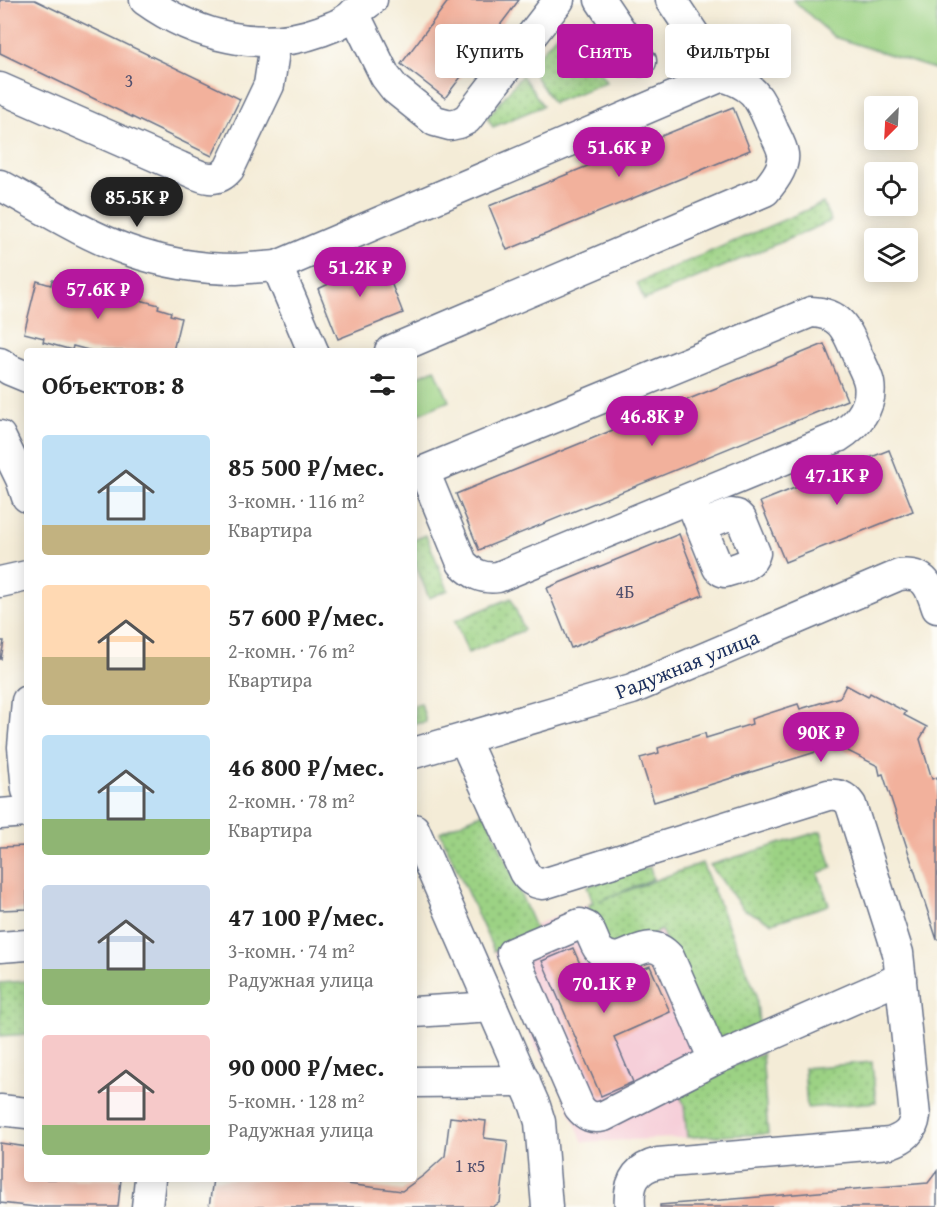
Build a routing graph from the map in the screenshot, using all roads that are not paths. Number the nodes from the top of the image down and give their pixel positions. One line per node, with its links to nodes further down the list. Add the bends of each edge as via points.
1 (145, 0): 8 (street, via 194,28 232,39)
2 (559, 0): 5 (street, via 467,119 450,125 435,121 390,84)
3 (600, 0): 6 (street)
4 (671, 0): 7 (street)
5 (363, 7): 8 (street, via 341,23 307,36)
6 (616, 24)
7 (687, 24)
8 (272, 41): 11 (street, via 269,85 229,169 218,178 204,177)
9 (717, 78): 13 (street)
10 (728, 78): 15 (street, via 742,83 759,98 783,154 777,175 765,191)
11 (0, 88)
12 (0, 185): 13 (street, via 97,237 154,258 235,269)
13 (277, 266): 14 (street)
14 (312, 348)
15 (397, 348)
16 (0, 363): 17 (street)
17 (24, 376)
18 (0, 436): 20 (street)
19 (419, 473): 21 (street, via 462,563 470,572 489,578); 21 (street, via 811,312 837,320 846,328 869,382 866,407 858,422 838,437)
20 (24, 488)
21 (690, 499): 22 (street)
22 (701, 526)
23 (24, 577): 24 (street)
24 (0, 582)
25 (937, 608): 27 (street, Радужная улица, via 922,579 899,575 632,689)
26 (24, 727): 29 (street)
27 (464, 739): 28 (street, Радужная улица); 37 (street, via 524,872 538,884 828,795 848,799 896,945)
28 (417, 752)
29 (20, 762)
30 (24, 812): 31 (street)
31 (0, 814)
32 (417, 836): 36 (street)
33 (24, 945): 34 (street)
34 (0, 946)
35 (512, 953): 36 (street); 40 (street, via 580,924 590,930 599,951 612,957 647,947 658,948 669,957); 40 (street, via 585,1114 604,1116)
36 (476, 969): 38 (street)
37 (901, 978): 40 (street); 43 (street)
38 (492, 1007): 39 (street); 41 (street)
39 (417, 1012)
40 (714, 1060)
41 (525, 1081): 42 (street); 48 (street, via 540,1122)
42 (417, 1082)
43 (925, 1090): 49 (street, via 911,1130 901,1139 658,1163 637,1174 629,1196)
44 (0, 1110): 45 (street)
45 (24, 1113)
46 (150, 1182): 47 (street)
47 (147, 1207)
48 (547, 1207)
49 (630, 1207)

